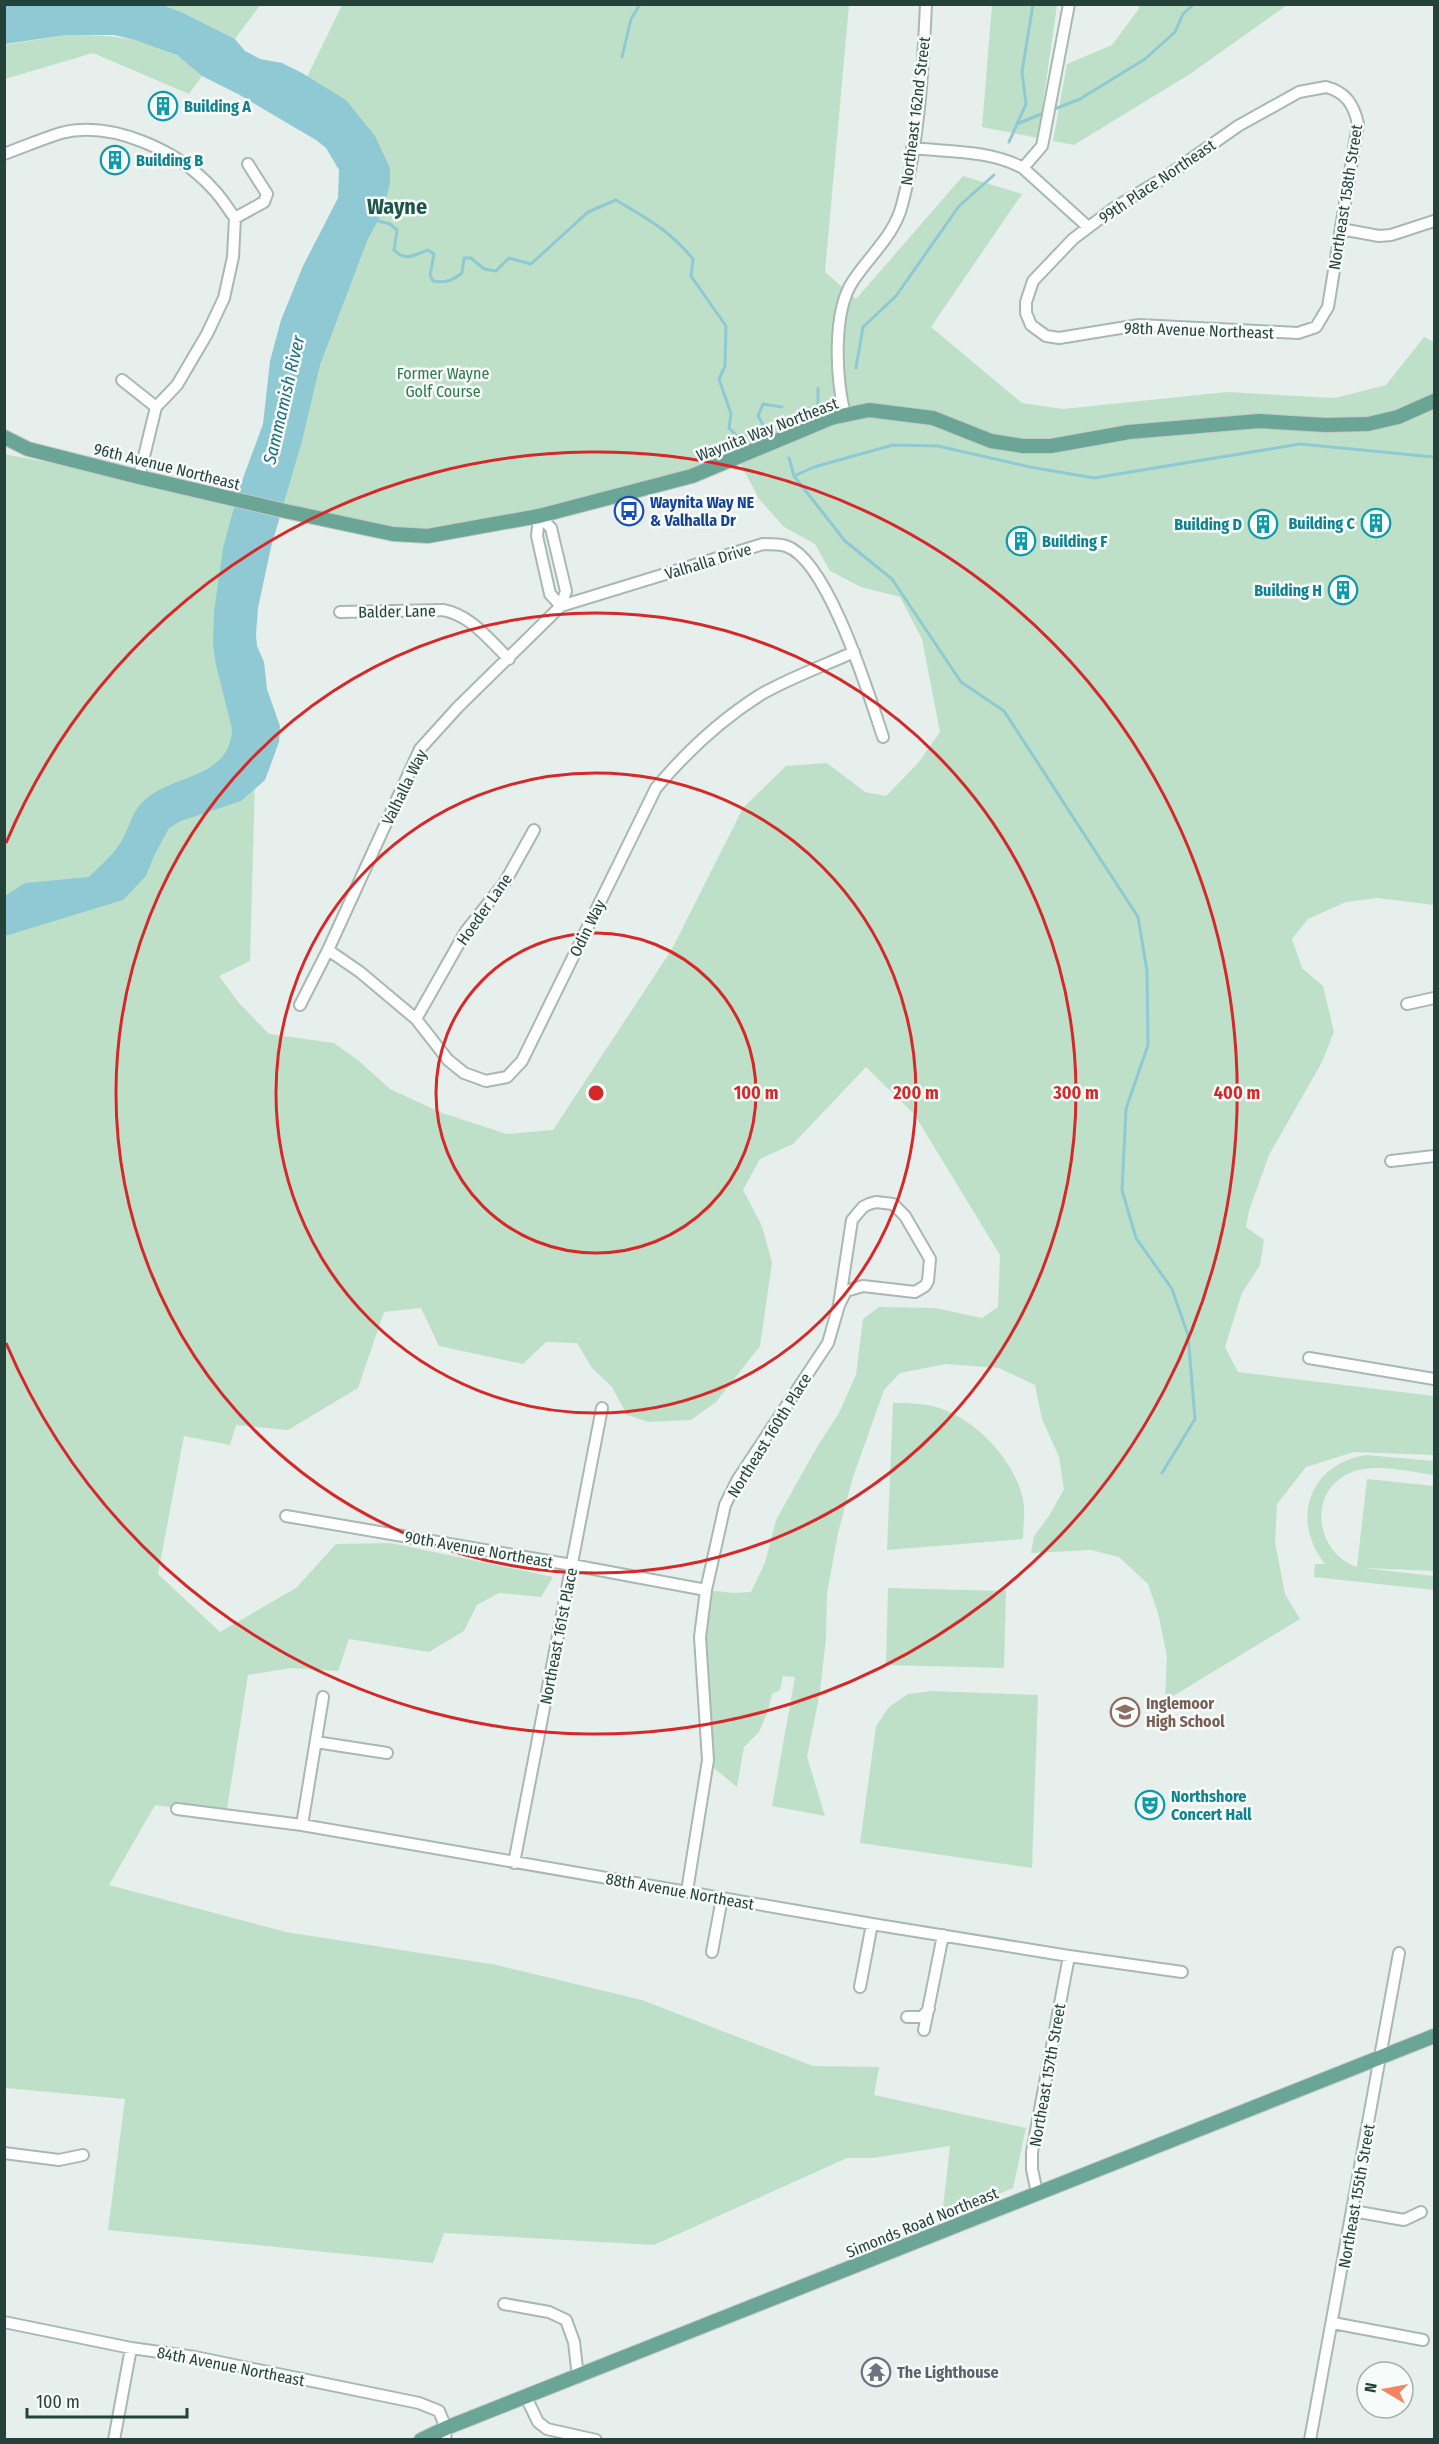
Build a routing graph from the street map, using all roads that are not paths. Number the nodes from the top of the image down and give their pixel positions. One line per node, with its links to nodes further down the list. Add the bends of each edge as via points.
1 (926, 4): 4 (street, Northeast 162nd Street)
2 (1070, 4): 7 (street, via 1042,146)
3 (1319, 88): 10 (street, 99th Place Northeast, via 1299,92 1238,126); 11 (street, Northeast 158th Street, via 1334,90 1351,101 1358,124)
4 (912, 148): 7 (street, via 996,157); 17 (street, Northeast 162nd Street, via 898,217 882,246 850,286 842,306 838,372)
5 (4, 154): 8 (street, via 62,133 98,130 147,143 176,158 213,188)
6 (248, 164): 8 (street, via 267,194 264,202)
7 (1023, 168): 10 (street)
8 (235, 218): 16 (street, via 233,257 224,298 177,385)
9 (1434, 221): 11 (street, via 1391,235)
10 (1088, 227): 12 (street, 99th Place Northeast, via 1033,281)
11 (1341, 229): 13 (street, Northeast 158th Street, via 1328,307)
12 (1026, 308): 13 (street, 98th Avenue Northeast, via 1031,325 1046,336 1059,338 1139,325 1298,333)
13 (1316, 327)
14 (123, 380): 16 (street)
15 (1434, 401): 17 (main road, Waynita Way Northeast, via 1398,417 1368,424 1259,421 1129,432 1051,446 991,441 933,418 901,412 869,410)
16 (156, 407): 19 (street)
17 (845, 415): 20 (main road, Waynita Way Northeast, via 692,476)
18 (4, 437): 19 (main road, 96th Avenue Northeast, via 28,448)
19 (139, 477): 21 (main road, 96th Avenue Northeast)
20 (539, 516): 21 (main road, Waynita Way Northeast, via 428,536 393,534); 22 (street, via 537,536 550,594)
21 (324, 519)
22 (561, 606): 24 (street, Valhalla Drive, via 763,544 787,546 818,574); 25 (street, Valhalla Way)
23 (340, 612): 25 (street, Balder Lane, via 455,612)
24 (854, 652): 26 (street, Valhalla Drive); 32 (street, Odin Way, via 762,694 687,751 656,788 522,1061 507,1077 486,1081 464,1073 448,1060)
25 (509, 659): 28 (street, Valhalla Way, via 420,749)
26 (883, 736)
27 (534, 831): 32 (street, Hoeder Lane, via 505,882 466,931)
28 (328, 950): 31 (street, Valhalla Way); 32 (street, Odin Way)
29 (1434, 998): 30 (street)
30 (1407, 1004)
31 (300, 1005)
32 (416, 1019)
33 (1434, 1156): 34 (street)
34 (1390, 1161)
35 (839, 1305): 35 (street, Northeast 160th Place, via 846,1291 857,1286 915,1292 928,1281 930,1259 905,1216 893,1204 868,1204 852,1220); 41 (street, Northeast 160th Place, via 828,1343 725,1505)
36 (1309, 1358): 37 (street)
37 (1434, 1379)
38 (602, 1408): 40 (street, Northeast 161st Place)
39 (286, 1516): 40 (street, 90th Avenue Northeast)
40 (572, 1565): 41 (street, 90th Avenue Northeast); 47 (street, Northeast 161st Place)
41 (706, 1590): 48 (street, Northeast 160th Place, via 699,1637 708,1760)
42 (323, 1697): 43 (street)
43 (316, 1742): 44 (street); 46 (street)
44 (387, 1753)
45 (177, 1809): 46 (street, 88th Avenue Northeast)
46 (302, 1825): 47 (street, 88th Avenue Northeast)
47 (514, 1863): 48 (street, 88th Avenue Northeast)
48 (687, 1892): 49 (street, 88th Avenue Northeast)
49 (722, 1898): 50 (street, 88th Avenue Northeast); 52 (street)
50 (872, 1923): 51 (street, 88th Avenue Northeast); 56 (street)
51 (943, 1935): 54 (street, 88th Avenue Northeast); 57 (street)
52 (712, 1952)
53 (1400, 1953): 61 (street, Northeast 155th Street)
54 (1069, 1956): 55 (street, 88th Avenue Northeast); 64 (street, Northeast 157th Street, via 1032,2152)
55 (1182, 1972)
56 (860, 1987)
57 (929, 2009): 58 (street, via 920,2018); 59 (street)
58 (907, 2017)
59 (924, 2030)
60 (1434, 2036): 61 (main road, Simonds Road Northeast)
61 (1382, 2056): 64 (main road, Simonds Road Northeast); 65 (street, Northeast 155th Street)
62 (4, 2154): 63 (street, via 59,2160)
63 (83, 2155)
64 (1037, 2193): 72 (main road, Simonds Road Northeast)
65 (1353, 2211): 66 (street, via 1404,2220); 69 (street, Northeast 155th Street)
66 (1421, 2212)
67 (504, 2304): 72 (street, via 549,2312 566,2320 574,2342)
68 (4, 2322): 71 (street, 84th Avenue Northeast)
69 (1333, 2323): 70 (street); 78 (street, Northeast 155th Street)
70 (1423, 2340)
71 (131, 2348): 74 (street, 84th Avenue Northeast, via 195,2357 419,2403 439,2411); 75 (street)
72 (578, 2377): 73 (main road, Simonds Road Northeast)
73 (526, 2397): 74 (main road, Simonds Road Northeast); 77 (street, via 547,2430)
74 (445, 2434): 76 (main road, Simonds Road Northeast)
75 (114, 2439)
76 (421, 2439)
77 (596, 2439)
78 (1310, 2439)

